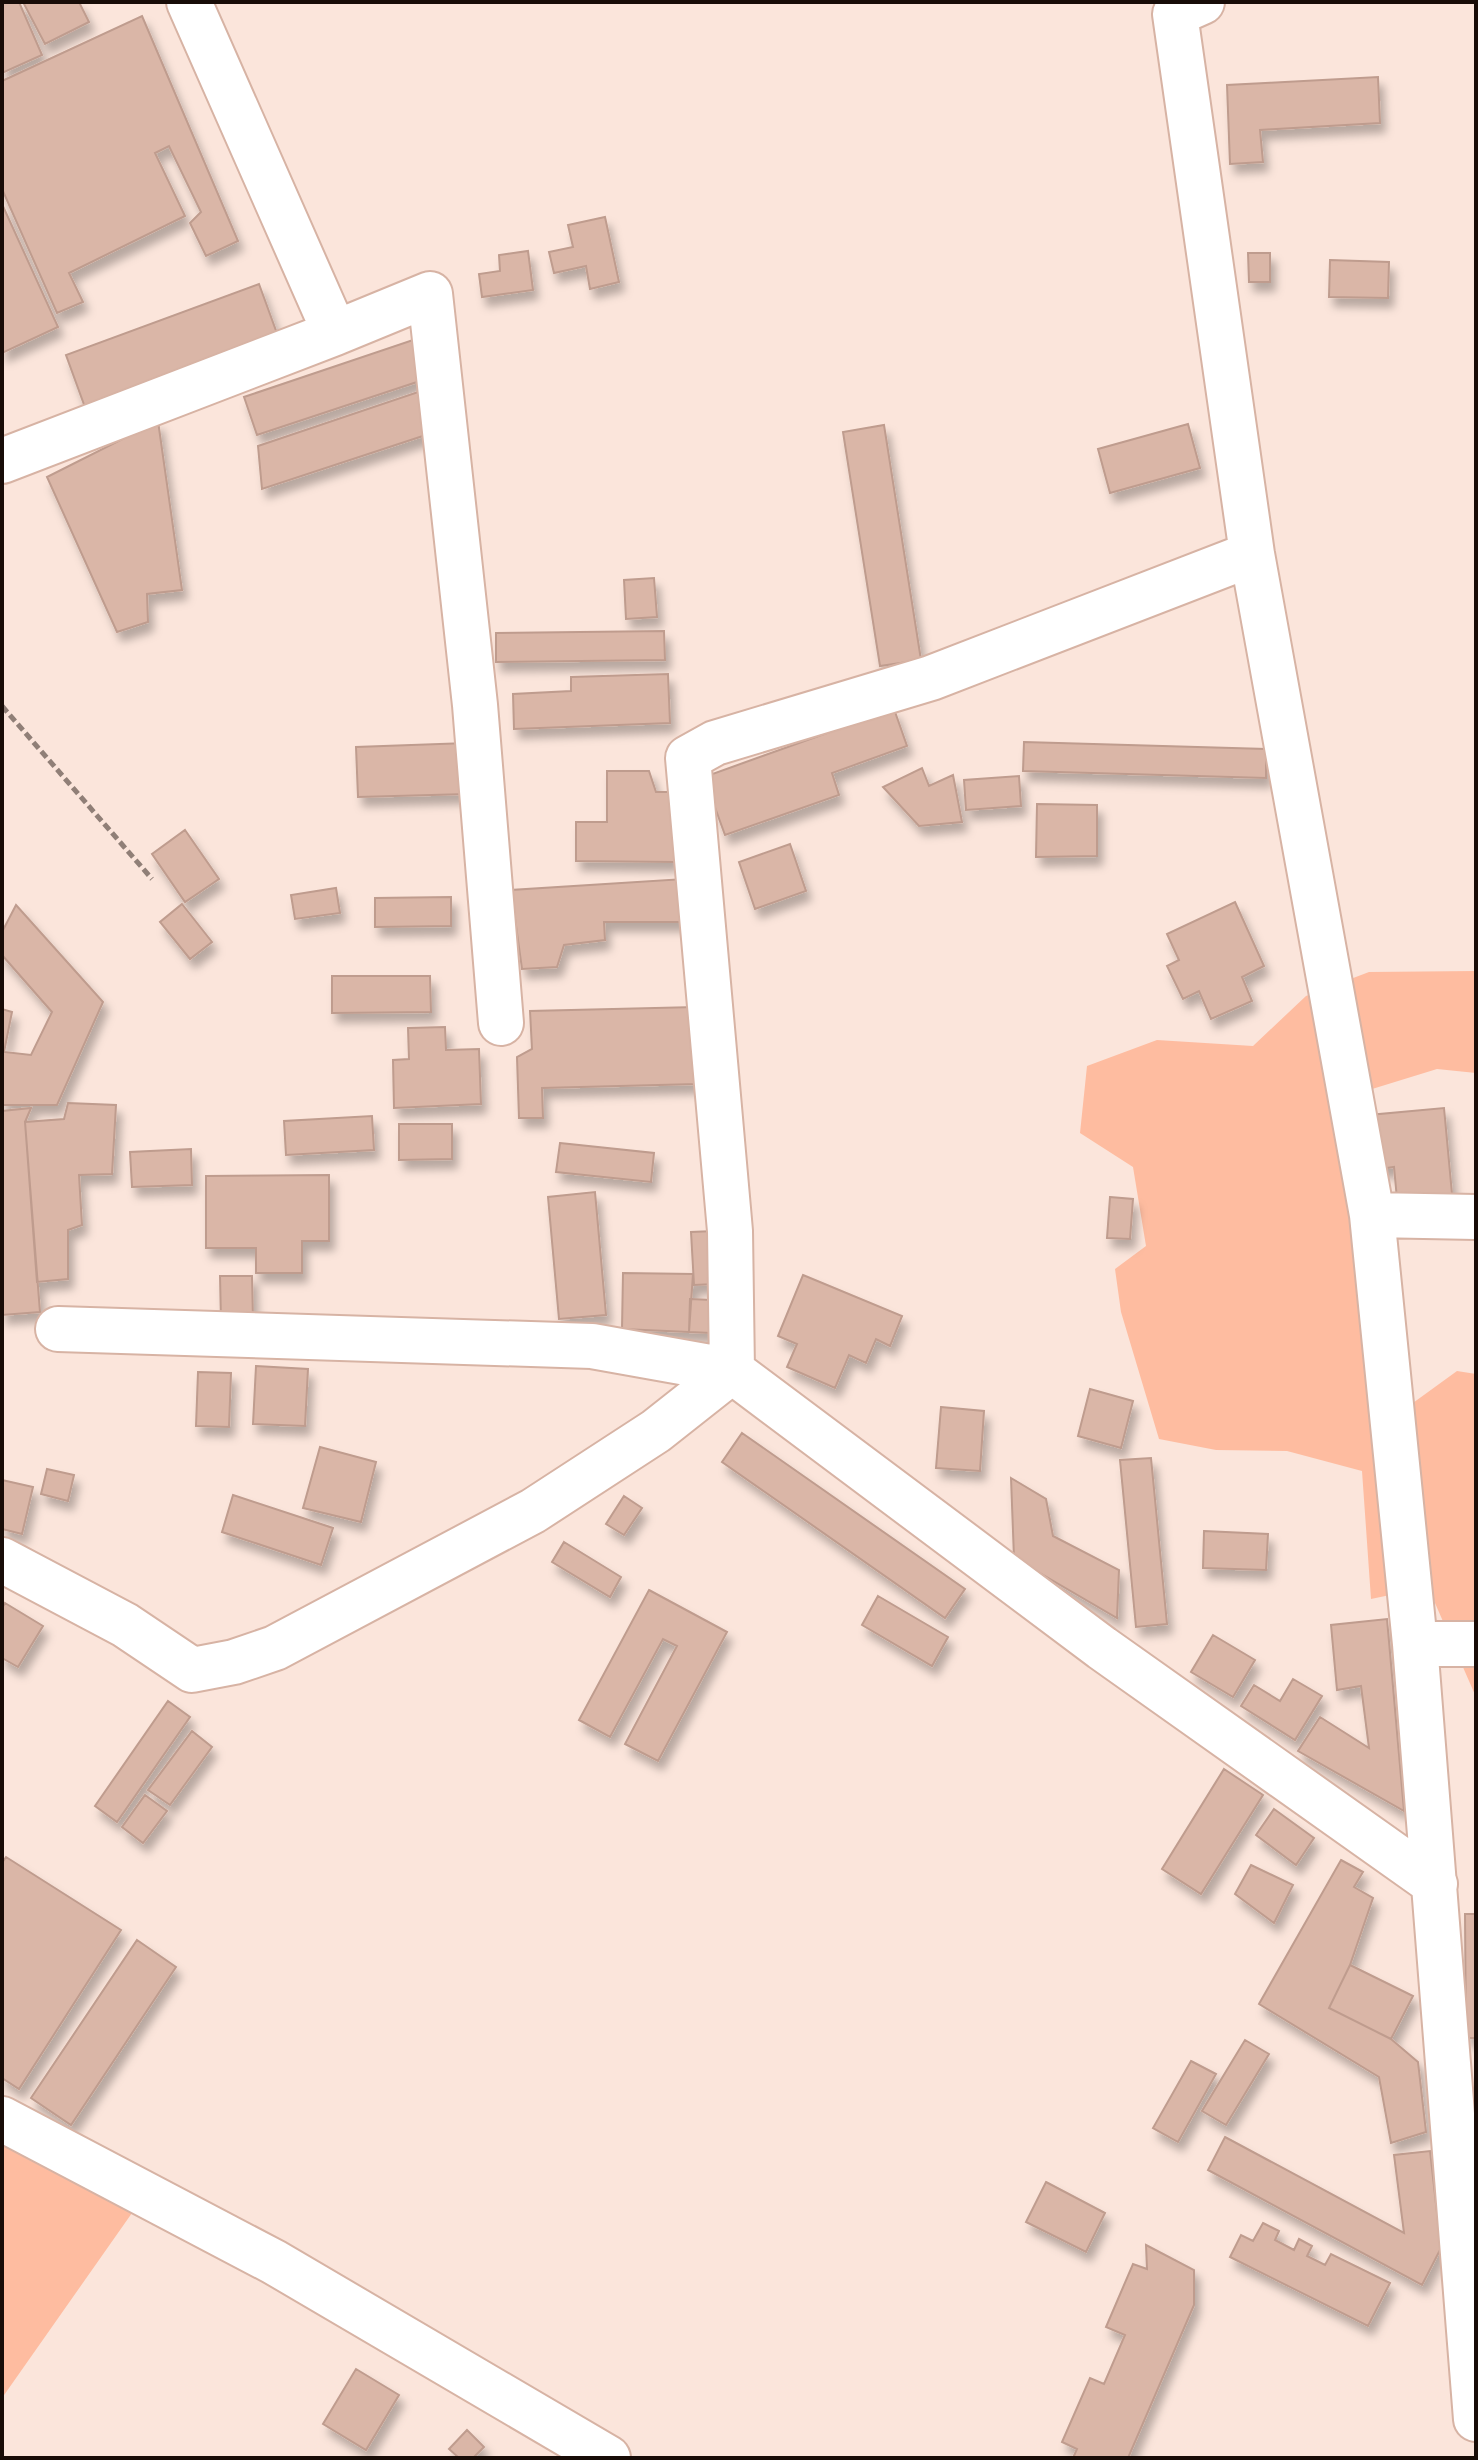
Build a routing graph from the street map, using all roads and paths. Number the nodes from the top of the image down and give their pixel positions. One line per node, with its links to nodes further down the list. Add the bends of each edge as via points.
1 (189, 2): 3 (street)
2 (1202, 2): 5 (street, via 1175,14)
3 (335, 333): 4 (street); 8 (street, via 430,294 475,705)
4 (2, 461)
5 (1252, 554): 9 (street); 12 (street, via 931,678 715,743 688,758 730,1231)
6 (2, 706): 7 (path)
7 (152, 879)
8 (501, 1023)
9 (1372, 1215): 10 (street); 14 (street)
10 (1476, 1217)
11 (58, 1329): 12 (street, via 592,1346)
12 (732, 1371): 13 (street, via 656,1431 533,1511 275,1648 234,1662 192,1670 125,1625); 16 (street, via 1102,1648)
13 (2, 1560)
14 (1415, 1644): 15 (street); 16 (street)
15 (1476, 1644)
16 (1435, 1884): 17 (street)
17 (1462, 2061): 19 (street)
18 (2, 2119): 20 (street, via 274,2262)
19 (1476, 2419)
20 (608, 2458)

